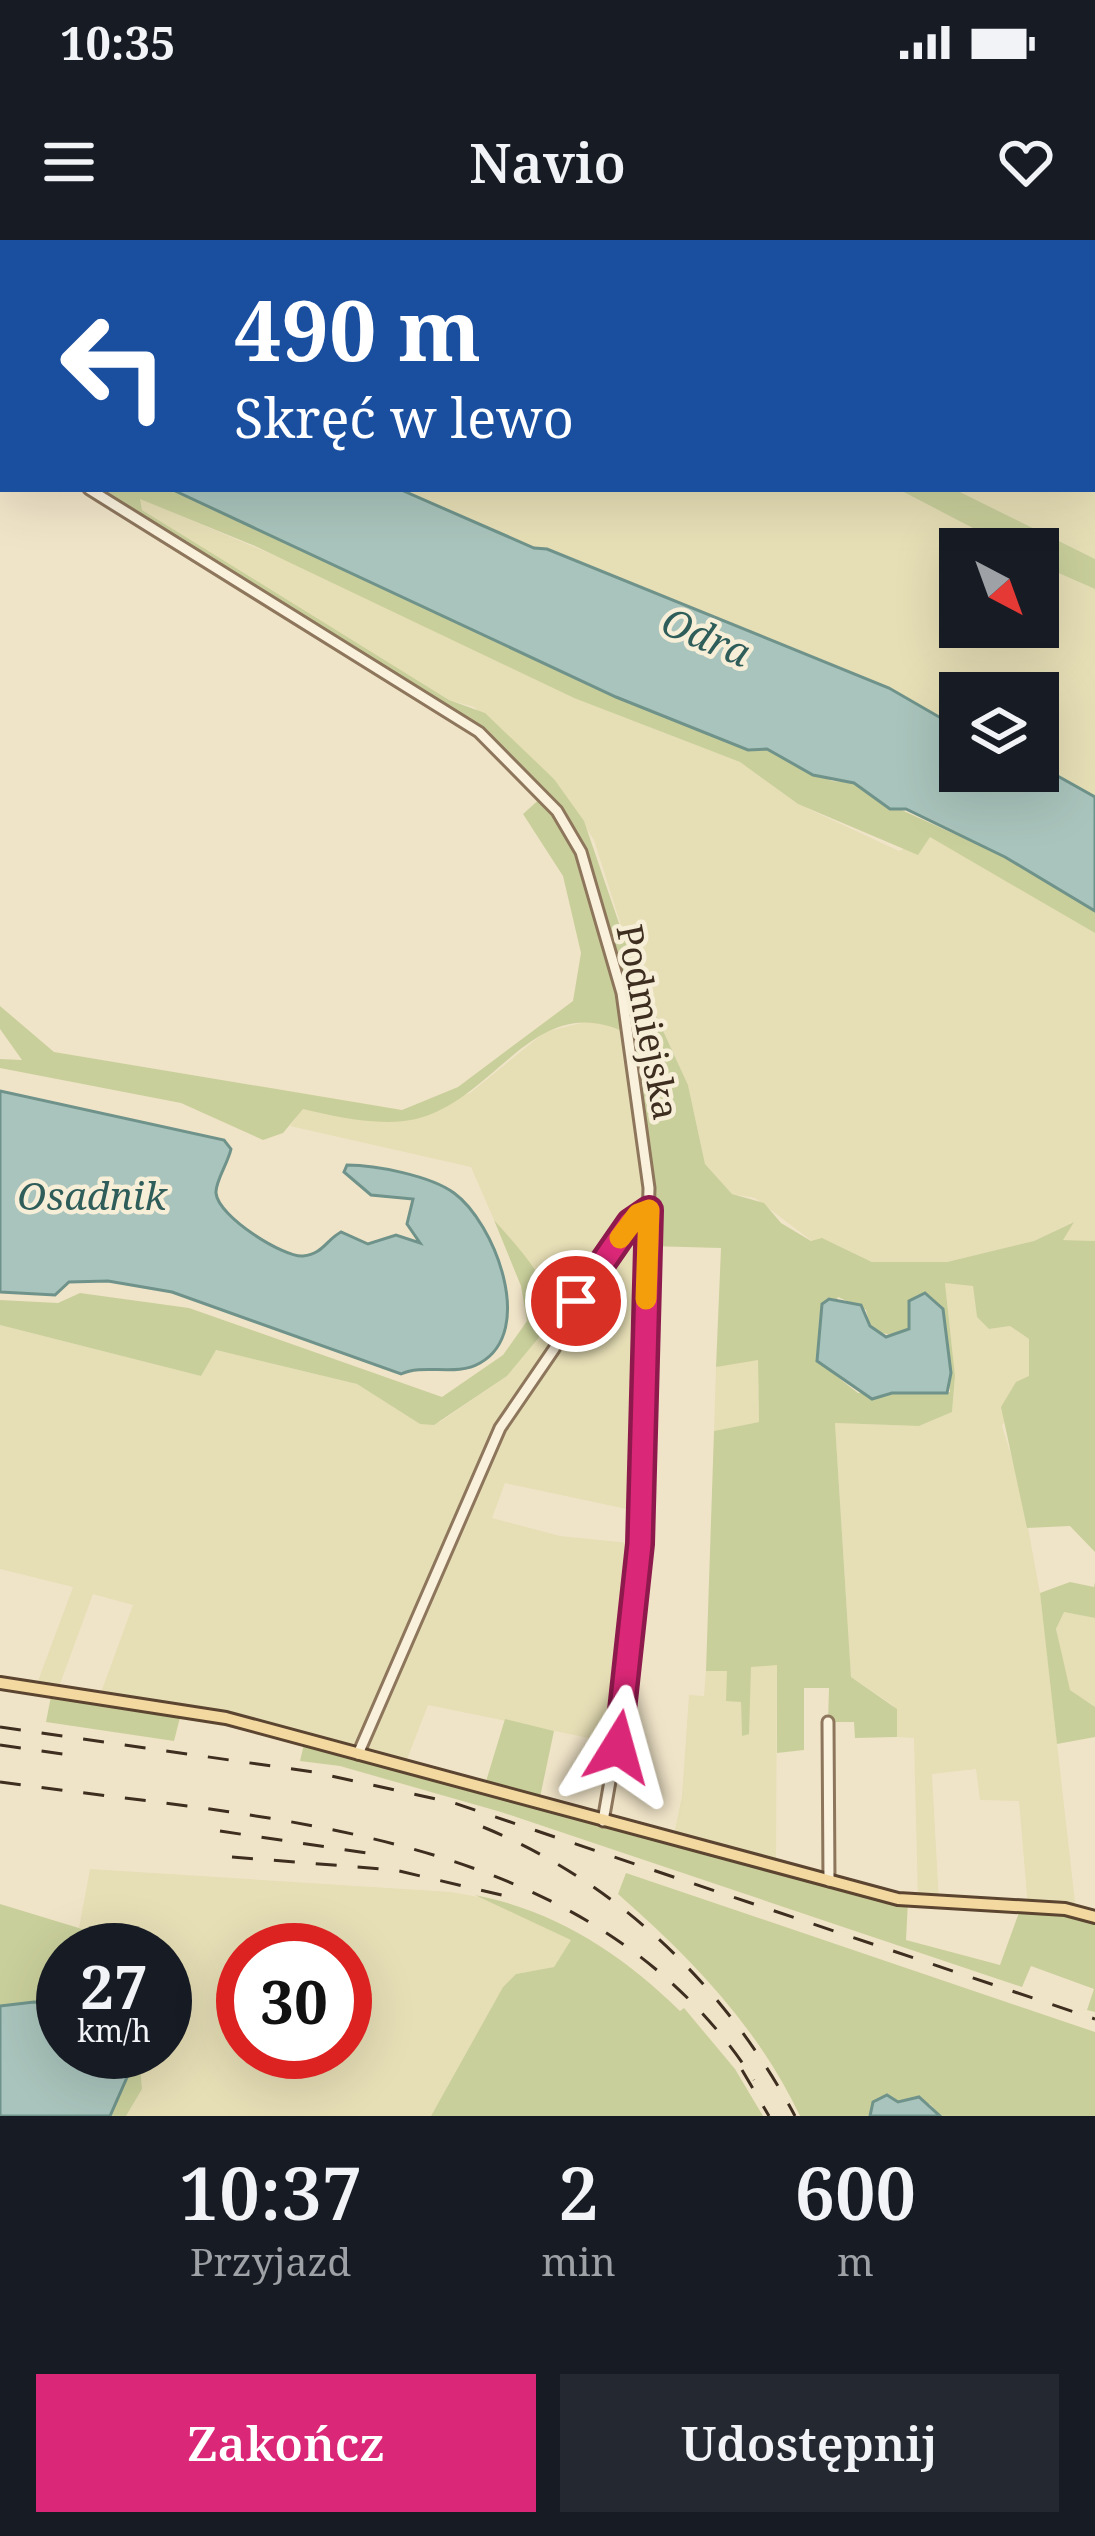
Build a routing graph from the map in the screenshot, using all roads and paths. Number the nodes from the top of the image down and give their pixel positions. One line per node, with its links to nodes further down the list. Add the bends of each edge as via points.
1 (94, 492): 2 (street, Podmiejska, via 479,732 557,811 581,852 618,973)
2 (649, 1210): 5 (street, via 630,1223 576,1301 500,1429); 6 (street, Podmiejska, via 640,1544 626,1690)
3 (0, 1683): 5 (main road, via 214,1716)
4 (828, 1722): 7 (street)
5 (358, 1754): 6 (main road)
6 (598, 1820): 7 (main road)
7 (829, 1881): 8 (main road, via 908,1901)
8 (1095, 1917)

